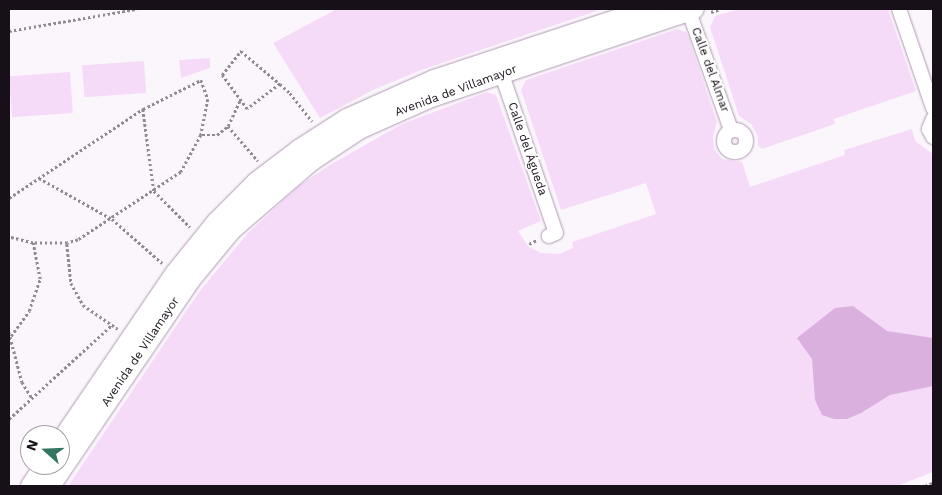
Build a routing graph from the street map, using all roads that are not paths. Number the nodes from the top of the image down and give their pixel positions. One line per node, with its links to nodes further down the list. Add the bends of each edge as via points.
1 (649, 9): 4 (main road, Avenida de Villamayor)
2 (899, 9): 5 (street)
3 (691, 12): 4 (main road, Avenida de Villamayor); 7 (street, Calle del Almar)
4 (498, 66): 9 (street, Calle del Águeda, via 556,233); 10 (main road, Avenida de Villamayor, via 382,102 347,119 257,182 217,222 175,274); 13 (main road, Avenida de Villamayor, via 359,130 273,191 231,230 190,280)
5 (933, 108)
6 (933, 119): 8 (street, via 929,129)
7 (731, 130)
8 (933, 136)
9 (549, 236)
10 (70, 428)
11 (38, 475): 12 (main road)
12 (31, 486)
13 (50, 486)

